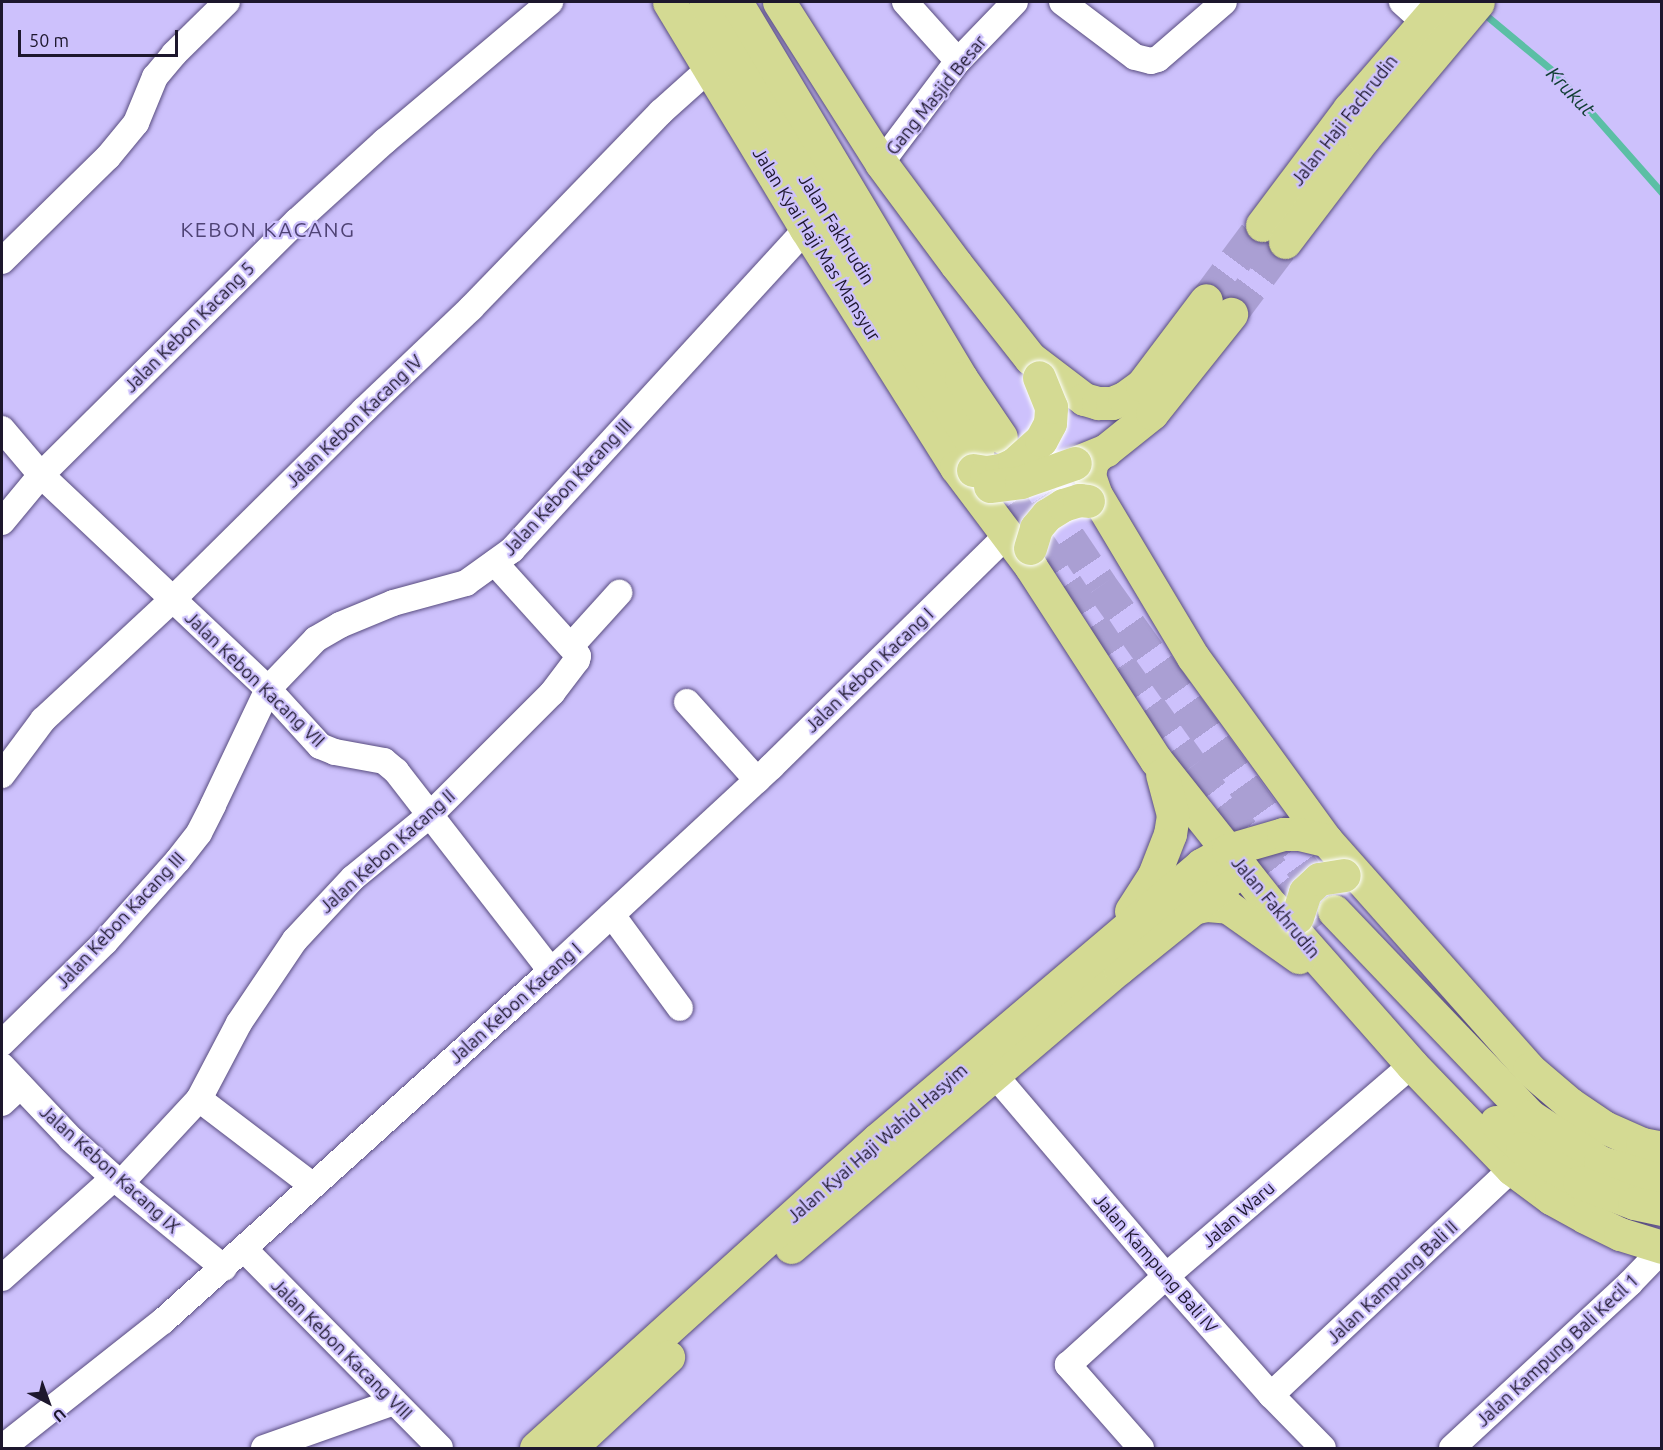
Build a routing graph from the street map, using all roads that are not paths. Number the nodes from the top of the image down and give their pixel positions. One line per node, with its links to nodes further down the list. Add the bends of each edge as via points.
1 (227, 2): 18 (street, via 155,77 136,123 108,157)
2 (550, 2): 23 (street, Jalan Kebon Kacang 5, via 297,221)
3 (669, 2): 14 (main road, Jalan Kyai Haji Mas Mansyur)
4 (705, 2): 22 (main road, Jalan Fakhrudin, via 816,198)
5 (736, 2): 22 (main road, Jalan Fakhrudin, via 961,378)
6 (780, 2): 15 (main road)
7 (905, 2): 13 (street)
8 (1015, 2): 13 (street, Gang Masjid Besar)
9 (1062, 2): 10 (street, via 1135,57 1151,61 1167,52)
10 (1224, 2)
11 (1478, 2): 12 (main road, Jalan Haji Fachrudin)
12 (1429, 16): 17 (main road, Jalan Haji Fachrudin, via 1364,138)
13 (958, 61): 15 (street, Gang Masjid Besar)
14 (710, 68): 16 (main road, Jalan Kyai Haji Mas Mansyur); 29 (street, Jalan Kebon Kacang IV)
15 (882, 163): 19 (main road)
16 (806, 229): 22 (main road, Jalan Kyai Haji Mas Mansyur); 27 (street, Jalan Kebon Kacang III, via 512,550)
17 (1274, 234)
18 (2, 261)
19 (1034, 367): 21 (main road, via 1084,399 1112,403 1142,385 1218,307 1152,413 1130,433); 22 (main road, bridge, via 1051,407 1050,423 1041,440 1001,470)
20 (2, 429): 23 (street, Jalan Kebon Kacang VII)
21 (1086, 459): 22 (main road, bridge, via 1021,483); 24 (main road)
22 (978, 466): 26 (main road, Jalan Fakhrudin)
23 (41, 475): 25 (street, Jalan Kebon Kacang 5); 29 (street, Jalan Kebon Kacang VII)
24 (1095, 503): 26 (main road, bridge, via 1079,500 1063,505 1047,515); 37 (main road, via 1193,657)
25 (2, 522)
26 (1021, 547): 33 (main road, Jalan Fakhrudin); 35 (street, Jalan Kebon Kacang I)
27 (495, 563): 30 (street); 31 (street, Jalan Kebon Kacang III, via 466,583 393,603 340,625 316,639)
28 (619, 593): 30 (street)
29 (172, 600): 31 (street, Jalan Kebon Kacang VII); 34 (street, Jalan Kebon Kacang IV, via 43,720)
30 (571, 646): 36 (street, Jalan Kebon Kacang II, via 578,658 552,693)
31 (268, 689): 36 (street, Jalan Kebon Kacang VII, via 320,746 384,760); 47 (street, Jalan Kebon Kacang III, via 204,823 178,860 105,942)
32 (687, 702): 35 (street)
33 (1156, 760): 38 (main road, Jalan Fakhrudin); 43 (main road, via 1173,815 1170,834 1154,875)
34 (2, 775)
35 (757, 780): 41 (street, Jalan Kebon Kacang I)
36 (430, 815): 44 (street, Jalan Kebon Kacang VII); 52 (street, Jalan Kebon Kacang II, via 354,878 295,940 239,1023)
37 (1326, 840): 38 (main road, via 1284,834); 39 (main road)
38 (1235, 859): 40 (main road, Jalan Kyai Haji Wahid Hasyim); 42 (main road, Jalan Fakhrudin); 43 (main road, Jalan Kyai Haji Wahid Hasyim, via 1201,865)
39 (1353, 876): 42 (main road, bridge, via 1319,879 1305,892); 53 (main road, via 1529,1069 1604,1127 1642,1144)
40 (1189, 909): 45 (main road, via 1207,905 1228,907 1310,966); 50 (main road, Jalan Kyai Haji Wahid Hasyim)
41 (612, 915): 44 (street, Jalan Kebon Kacang I); 46 (street)
42 (1311, 921): 45 (main road, Jalan Fakhrudin); 56 (main road, Jalan Fakhrudin, via 1530,1116 1600,1162); 58 (main road, Jalan Fakhrudin, via 1522,1148 1579,1182)
43 (1112, 940): 69 (main road, Jalan Kyai Haji Wahid Hasyim, via 878,1139)
44 (551, 971): 57 (street, Jalan Kebon Kacang I)
45 (1333, 973): 48 (main road, Jalan Fakhrudin)
46 (680, 1008)
47 (2, 1043)
48 (1412, 1065): 54 (main road, Jalan Fakhrudin); 62 (street, Jalan Waru)
49 (2, 1066): 51 (street, Jalan Kebon Kacang IX)
50 (993, 1073): 62 (street, Jalan Kampung Bali IV); 70 (main road, Jalan Kyai Haji Wahid Hasyim, via 760,1273)
51 (11, 1094): 55 (street, Jalan Kebon Kacang IX)
52 (199, 1099): 55 (street, Jalan Kebon Kacang II); 57 (street)
53 (1662, 1148)
54 (1512, 1169): 60 (main road, Jalan Fakhrudin, via 1551,1198); 64 (street, Jalan Kampung Bali II)
55 (117, 1180): 61 (street, Jalan Kebon Kacang IX); 63 (street, Jalan Kebon Kacang II)
56 (1662, 1181)
57 (313, 1186): 59 (street, Jalan Kebon Kacang I)
58 (1662, 1209)
59 (244, 1249): 61 (street, Jalan Kebon Kacang I); 65 (street, Jalan Kebon Kacang VIII)
60 (1658, 1255): 73 (street, Jalan Kampung Bali Kecil 1)
61 (224, 1268): 66 (street, Jalan Kebon Kacang I)
62 (1166, 1276): 64 (street, Jalan Kampung Bali IV); 71 (street, Jalan Waru, via 1068,1365)
63 (2, 1278)
64 (1271, 1395): 72 (street, Jalan Kampung Bali IV)
65 (394, 1402): 67 (street); 68 (street, Jalan Kebon Kacang VIII)
66 (2, 1448)
67 (264, 1449)
68 (440, 1449)
69 (536, 1449)
70 (570, 1449)
71 (1141, 1449)
72 (1323, 1449)
73 (1452, 1449)

